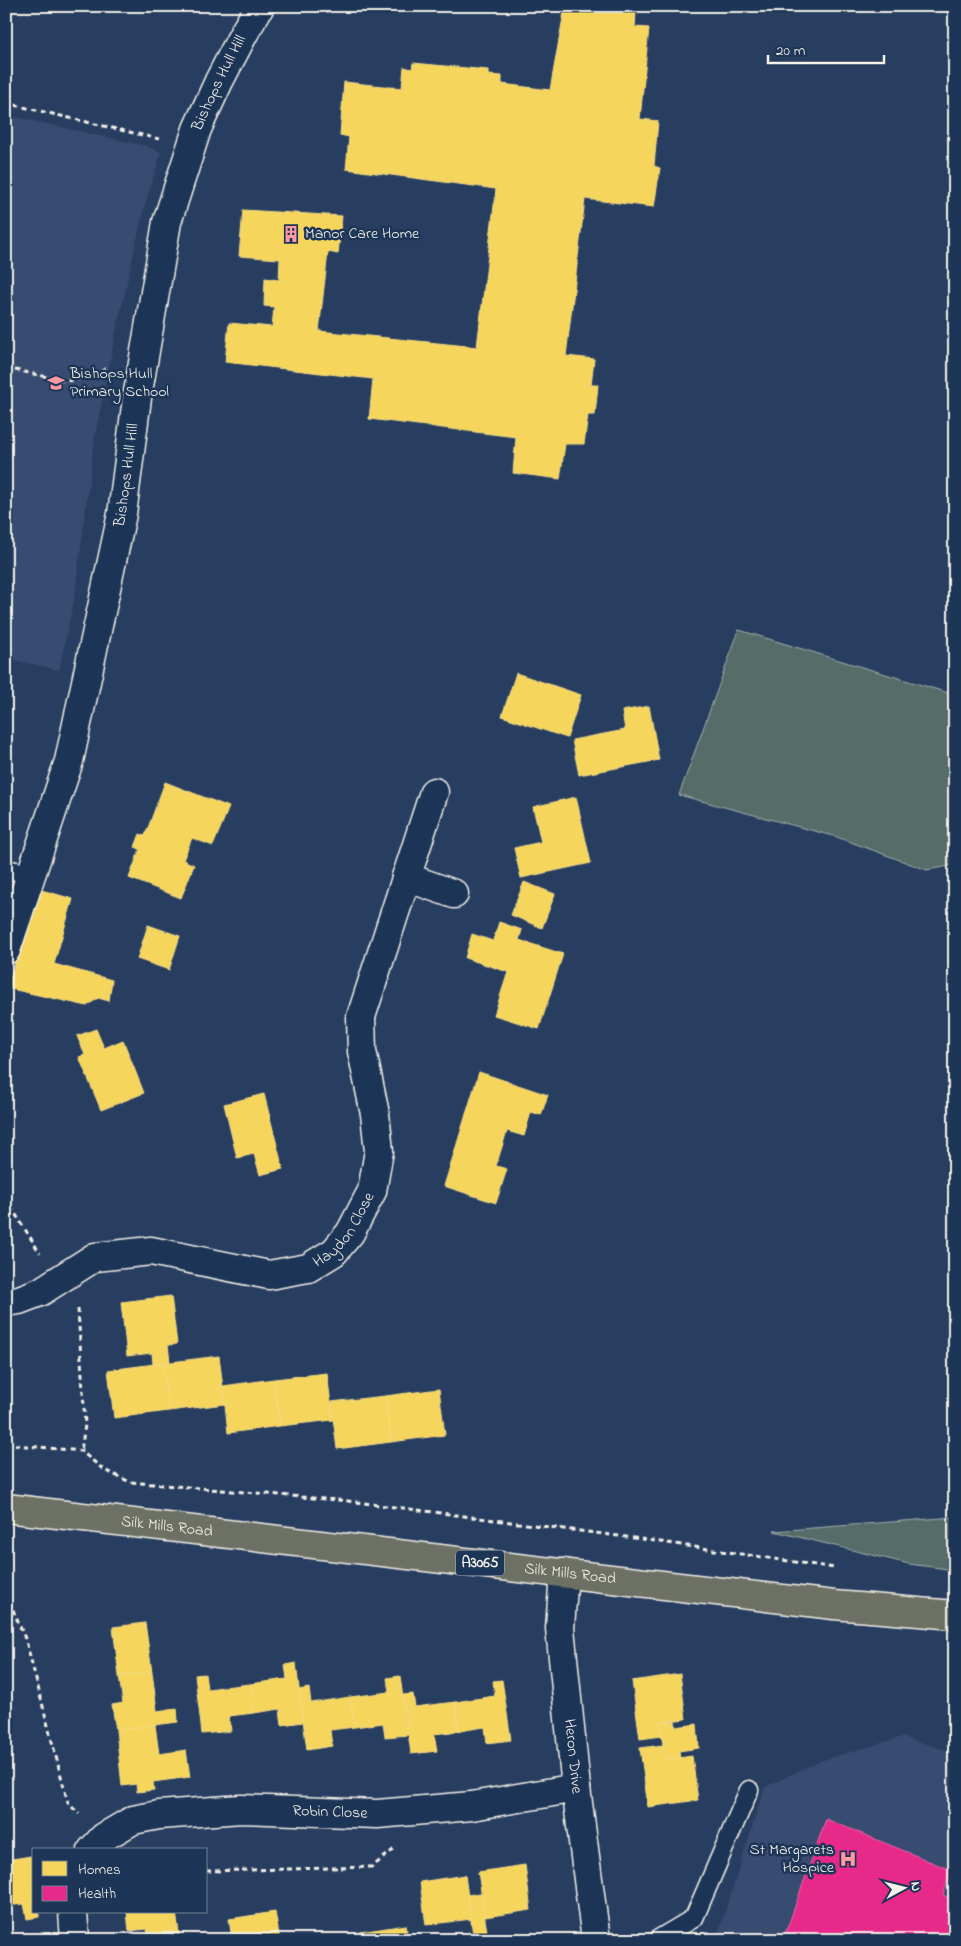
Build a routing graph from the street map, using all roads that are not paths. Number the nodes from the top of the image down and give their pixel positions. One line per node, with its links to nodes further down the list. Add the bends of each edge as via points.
1 (260, 6): 3 (street, Bishops Hull Hill, via 197,129 167,222 137,398 122,514 69,761)
2 (434, 792): 4 (street, Haydon Close)
3 (18, 872): 6 (street, Bishops Hull Hill)
4 (406, 877): 5 (street); 7 (street, Haydon Close, via 361,1017 362,1051 375,1114 378,1151 372,1191 350,1233 334,1252 308,1268 269,1275 151,1251 95,1256 40,1292)
5 (454, 894)
6 (6, 950)
7 (6, 1302)
8 (6, 1508): 9 (main road, Silk Mills Road / A3065)
9 (564, 1573): 10 (main road, Silk Mills Road / A3065, via 834,1606); 11 (street, Heron Drive, via 560,1628)
10 (955, 1615)
11 (576, 1788): 13 (street, Robin Close, via 472,1806 378,1814 241,1809 158,1815 133,1820); 16 (street, Heron Drive)
12 (749, 1790): 17 (lane, via 694,1918)
13 (98, 1843)
14 (72, 1914): 15 (street)
15 (75, 1940)
16 (596, 1940)
17 (657, 1940)

